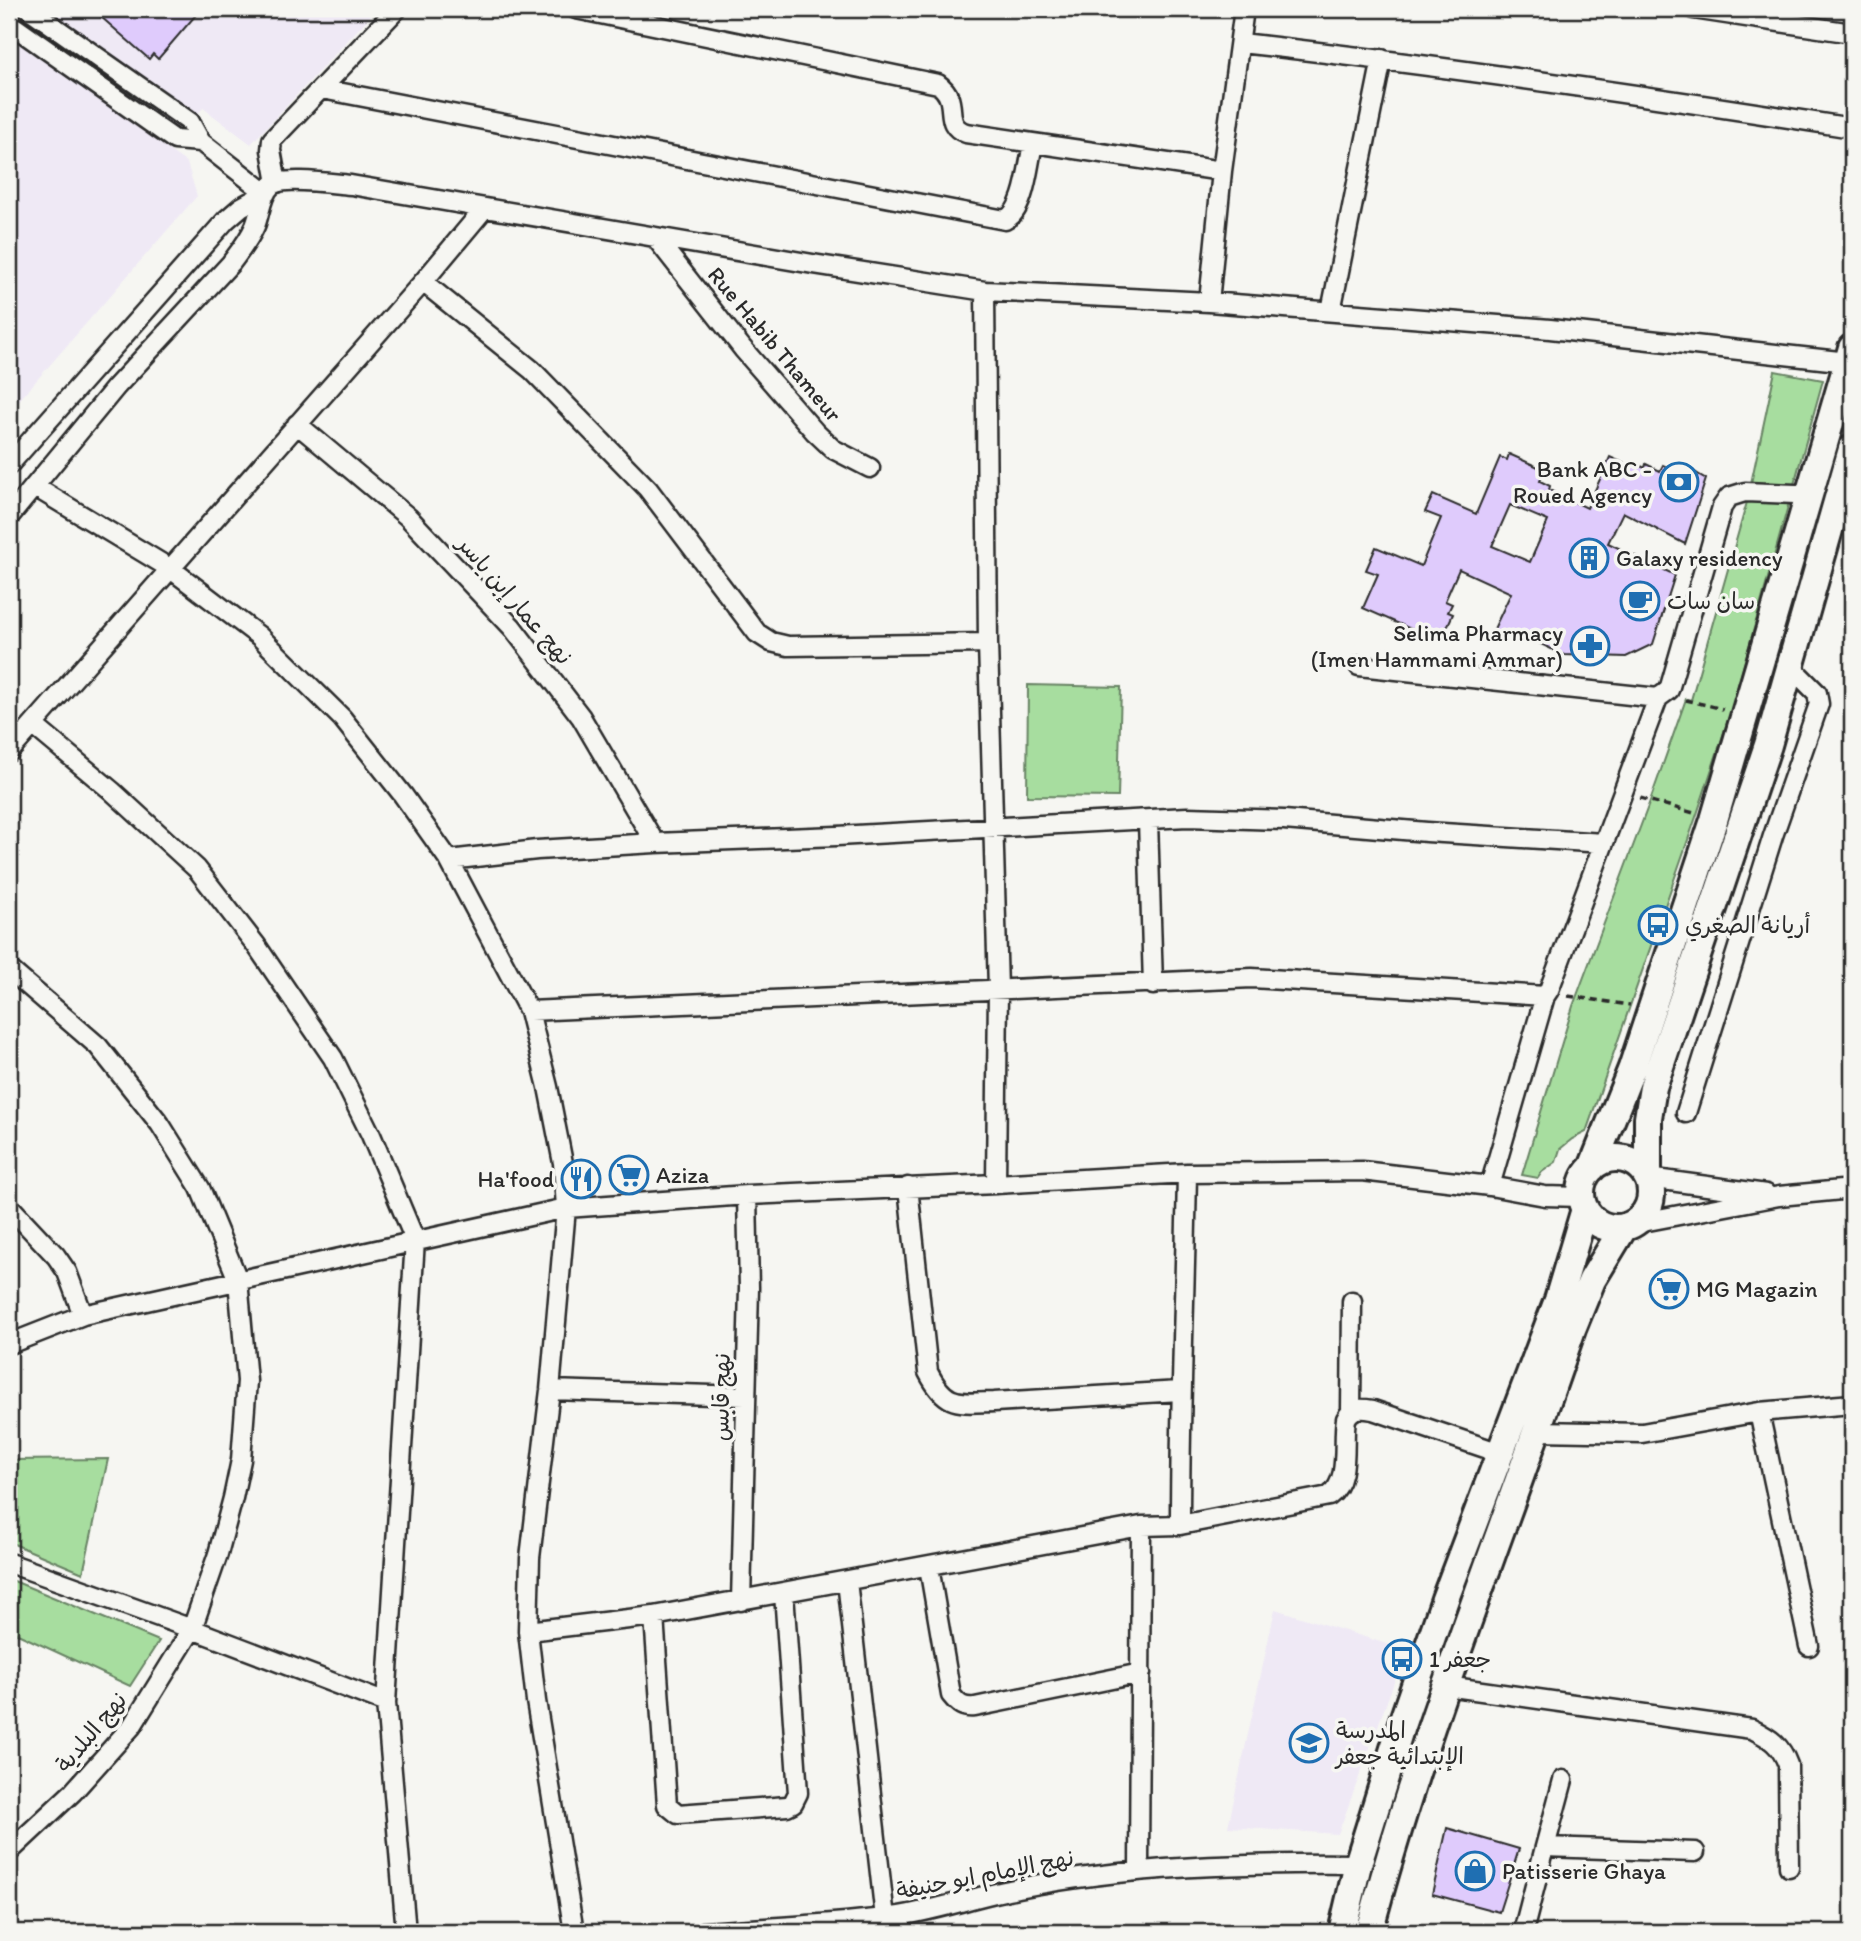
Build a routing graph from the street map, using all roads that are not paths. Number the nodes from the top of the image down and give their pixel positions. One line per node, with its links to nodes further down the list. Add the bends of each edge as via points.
1 (29, 9): 12 (street, via 190,122)
2 (397, 9): 10 (street)
3 (576, 9): 13 (street, via 938,84 950,96 951,116 958,130)
4 (1244, 9): 8 (street)
5 (1693, 9): 7 (street)
6 (9, 23): 12 (street, via 175,140)
7 (1852, 33)
8 (1241, 43): 9 (street); 14 (street)
9 (1382, 59): 11 (street); 21 (street)
10 (322, 89): 13 (street, via 1005,220 1016,212); 15 (street, via 272,140)
11 (1852, 128)
12 (201, 142): 15 (street)
13 (1033, 144): 14 (street)
14 (1222, 171): 20 (street)
15 (272, 188): 16 (street, via 314,181); 25 (street, via 226,220); 27 (street, via 245,245 116,387)
16 (484, 209): 17 (street); 18 (street)
17 (655, 237): 19 (street); 26 (street, Rue Habib Thameur, via 815,432 833,449)
18 (424, 282): 23 (street); 31 (street, via 532,370 648,489 757,633 771,642 788,646)
19 (985, 291): 20 (street); 31 (street)
20 (1209, 302): 21 (street)
21 (1331, 311): 22 (street)
22 (1850, 355): 48 (street, via 1714,820 1632,1068)
23 (297, 424): 30 (street); 39 (street, نهج عمار إبن ياسر, via 408,517 512,627 581,717)
24 (1852, 450): 33 (street)
25 (9, 465)
26 (870, 468)
27 (34, 487): 29 (street); 30 (street)
28 (1795, 494): 34 (street, via 1745,492 1728,497)
29 (9, 517)
30 (171, 569): 35 (street); 41 (street, via 258,636 342,718)
31 (988, 643): 38 (street)
32 (1359, 666): 34 (street)
33 (1791, 667): 47 (street, via 1817,693 1819,705); 50 (street, via 1653,1087)
34 (1663, 694): 40 (street)
35 (33, 725): 36 (street); 61 (street, via 197,869 256,945 333,1058)
36 (9, 752)
37 (1148, 820): 38 (street); 40 (street, via 1284,820); 43 (street)
38 (992, 827): 39 (street); 44 (street)
39 (655, 843): 41 (street)
40 (1604, 843): 45 (street)
41 (449, 860): 46 (street)
42 (9, 969): 62 (street, نهج البلدية, via 98,1046 160,1124 200,1188)
43 (1153, 985): 44 (street); 45 (street, via 1252,978)
44 (998, 989): 46 (street); 51 (street)
45 (1547, 993): 53 (street)
46 (529, 1011): 59 (street, via 563,1163)
47 (1686, 1113)
48 (1592, 1168): 50 (street, via 1620,1158 1639,1166); 57 (street, via 1582,1186)
49 (1187, 1173): 51 (street); 53 (street, via 1362,1171); 67 (street)
50 (1648, 1178): 56 (street); 60 (street, via 1651,1199 1647,1209)
51 (996, 1184): 52 (street)
52 (908, 1186): 55 (street); 67 (street, via 929,1372 944,1396 971,1403)
53 (1490, 1186): 57 (street)
54 (1852, 1189): 56 (street)
55 (747, 1195): 59 (street); 68 (street, نهج قابس)
56 (1779, 1196): 60 (street)
57 (1583, 1203): 60 (street, via 1590,1216 1606,1226); 73 (street, via 1558,1300)
58 (9, 1206): 64 (street, via 66,1272)
59 (566, 1208): 61 (street); 66 (street)
60 (1628, 1225): 72 (street, via 1592,1280)
61 (415, 1240): 62 (street); 87 (street)
62 (238, 1280): 64 (street); 82 (street, نهج البلدية, via 247,1381 241,1460 218,1554)
63 (1352, 1301): 70 (street)
64 (83, 1315): 65 (street)
65 (9, 1344)
66 (550, 1390): 68 (street); 83 (street, via 530,1558)
67 (1180, 1391): 74 (street)
68 (745, 1395): 80 (street, نهج قابس)
69 (1852, 1404): 71 (street)
70 (1351, 1412): 73 (street, via 1373,1410); 74 (street, via 1345,1423 1342,1479 1329,1496)
71 (1759, 1412): 72 (street, via 1642,1433); 84 (street)
72 (1538, 1431): 86 (street)
73 (1500, 1453): 92 (street, via 1401,1726)
74 (1180, 1525): 75 (street)
75 (1141, 1527): 77 (street); 85 (street)
76 (9, 1563): 82 (street)
77 (929, 1567): 78 (street); 85 (street, via 951,1695 965,1708)
78 (847, 1581): 79 (street); 95 (street)
79 (784, 1593): 80 (street); 81 (street, via 798,1793 787,1806 678,1814 667,1805)
80 (741, 1601): 81 (street)
81 (654, 1616): 83 (street)
82 (192, 1629): 87 (street); 90 (street, نهج البلدية, via 132,1726 73,1792)
83 (527, 1631): 97 (street)
84 (1809, 1646)
85 (1142, 1673): 94 (street)
86 (1446, 1686): 93 (street, via 1752,1729 1771,1738 1788,1765); 100 (street, via 1397,1828)
87 (386, 1703): 96 (street)
88 (1563, 1780): 89 (street)
89 (1545, 1847): 91 (street); 101 (street)
90 (9, 1852)
91 (1695, 1852)
92 (1359, 1864): 94 (street, نهج الإمام ابو حنيفة, via 1267,1863); 99 (street)
93 (1789, 1867)
94 (1139, 1871): 95 (street, نهج الإمام ابو حنيفة, via 1018,1888 934,1911)
95 (885, 1918): 98 (street, نهج الإمام ابو حنيفة)
96 (406, 1932)
97 (574, 1932)
98 (715, 1932)
99 (1342, 1932)
100 (1368, 1932)
101 (1523, 1932)

